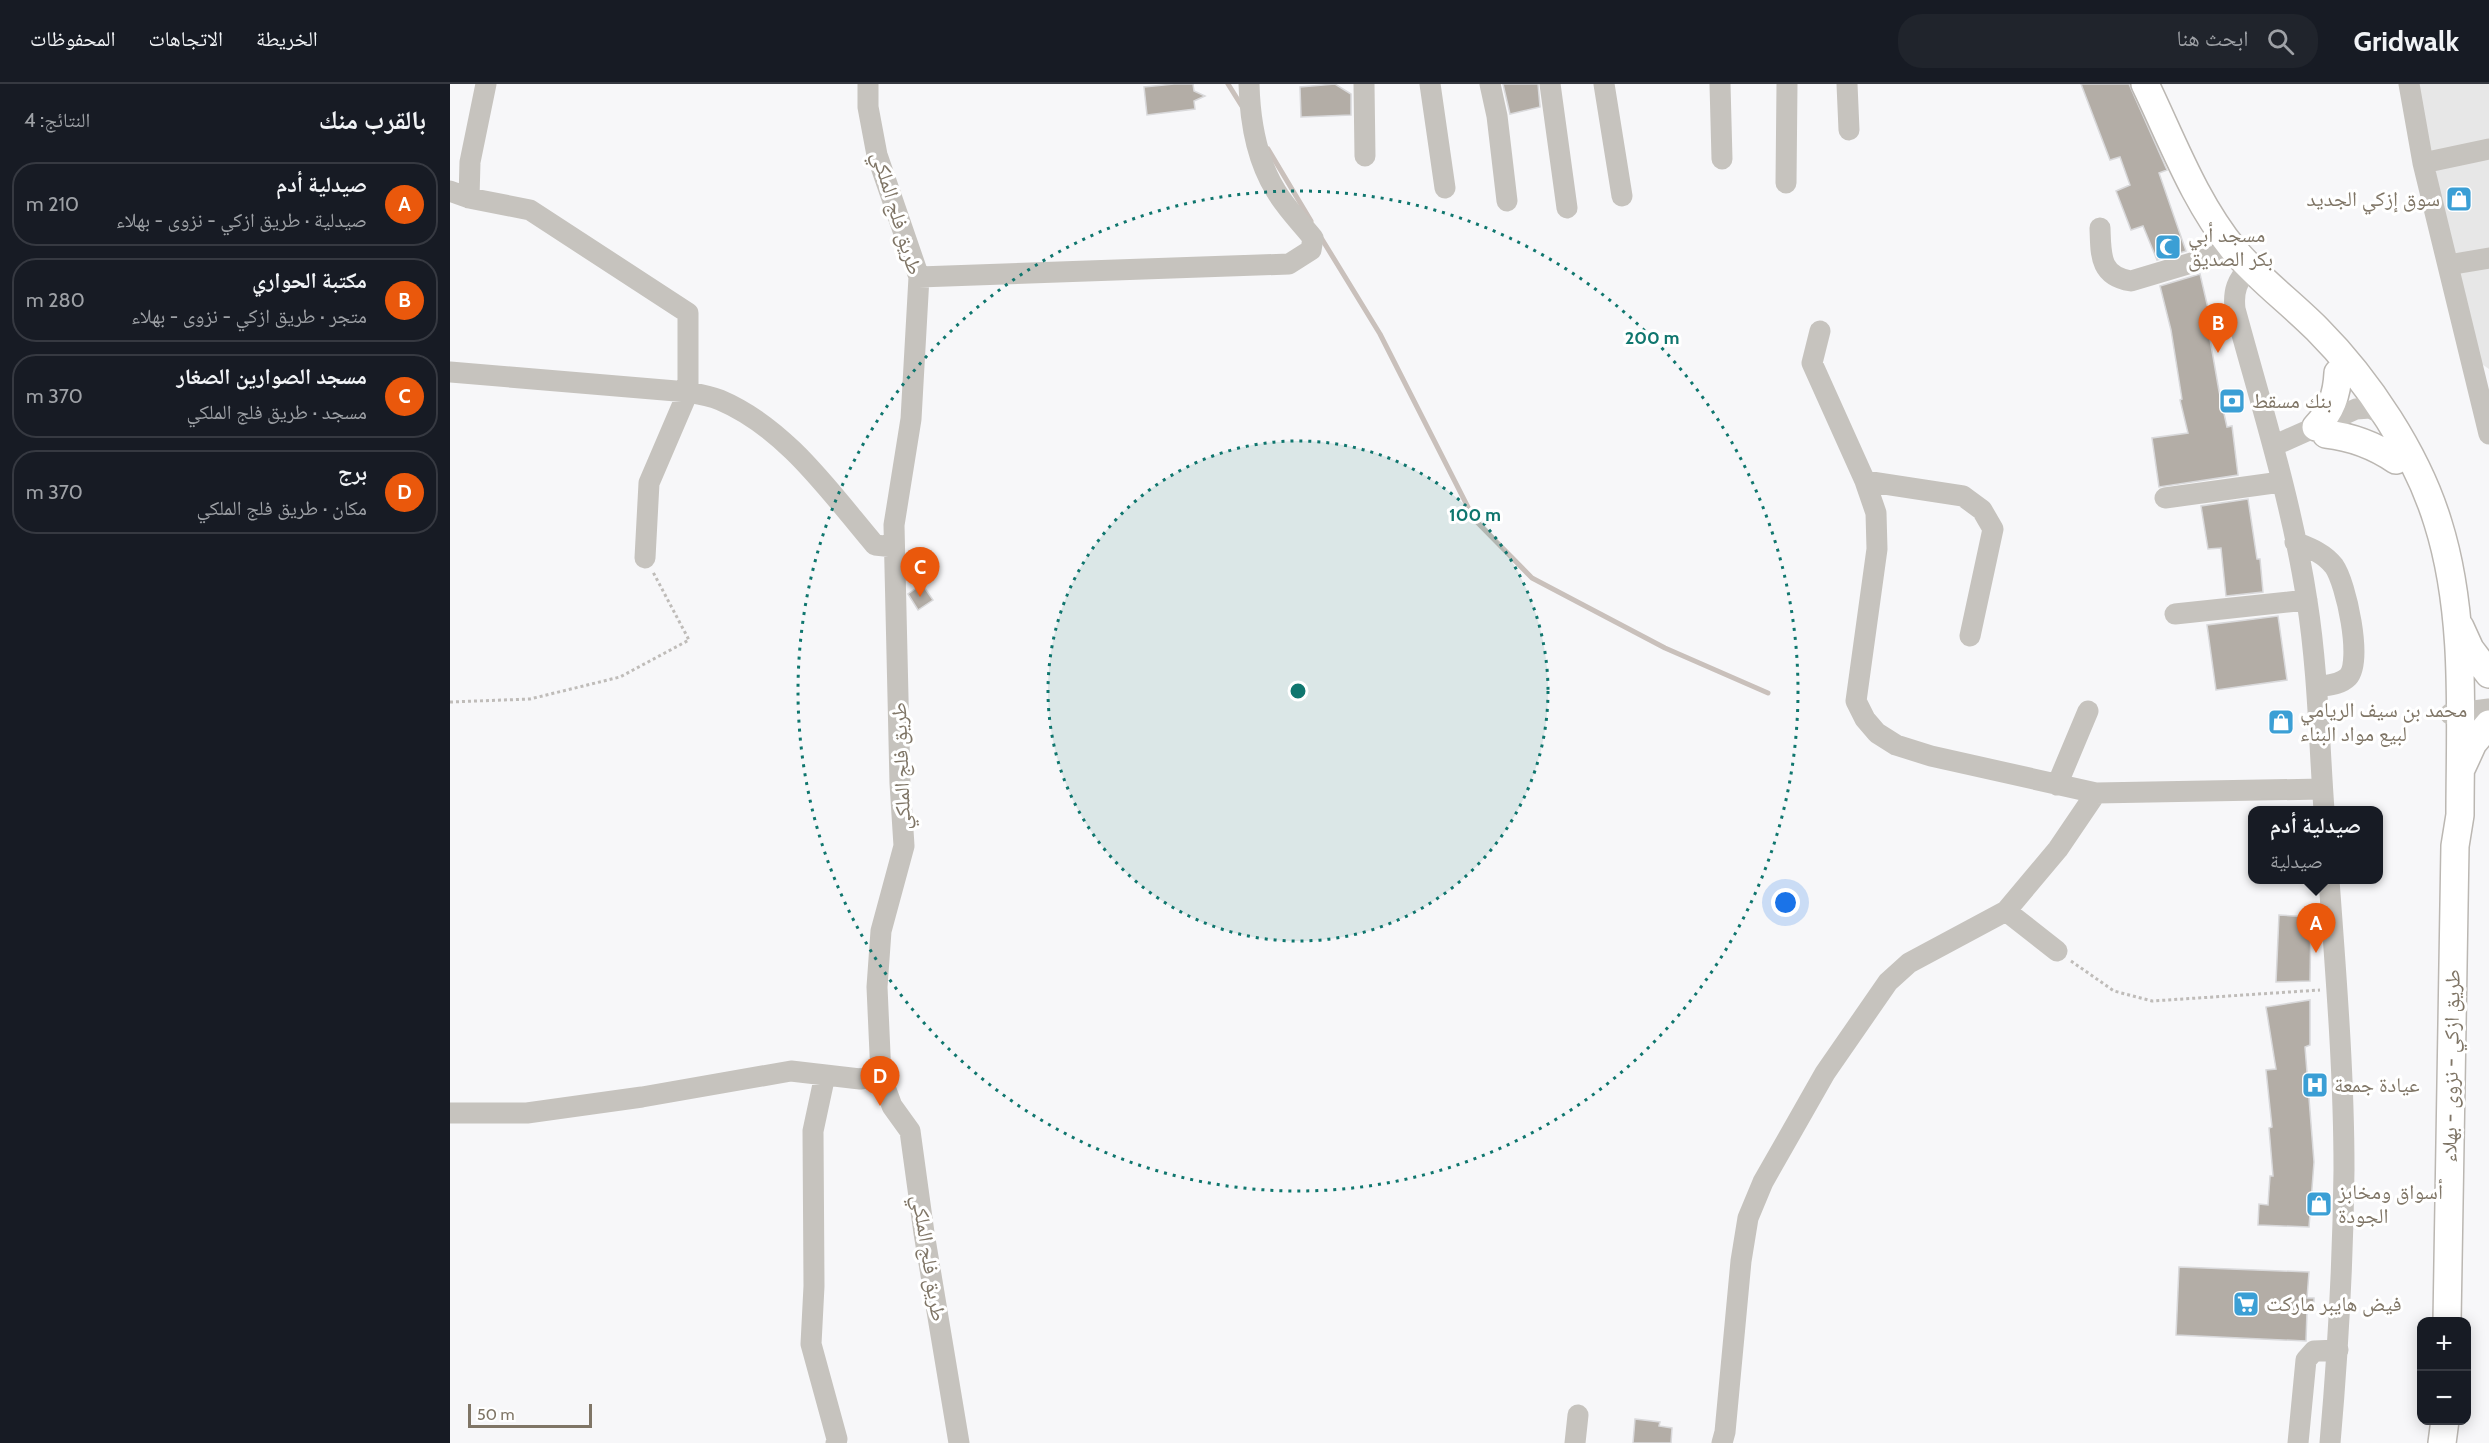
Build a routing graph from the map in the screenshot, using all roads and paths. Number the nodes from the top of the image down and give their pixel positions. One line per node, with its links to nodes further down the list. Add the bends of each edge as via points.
1 (486, 84): 21 (street)
2 (868, 84): 29 (street, طريق فلج الملكي, via 868,107 878,154)
3 (1249, 84): 29 (street, via 1261,160 1276,192 1313,238 1311,250 1290,264)
4 (1364, 84): 16 (street)
5 (1430, 84): 20 (street)
6 (1490, 84): 23 (street)
7 (1550, 84): 24 (street)
8 (1604, 84): 22 (street)
9 (1720, 84): 17 (street)
10 (1787, 84): 19 (street)
11 (1847, 84): 14 (street)
12 (2145, 84): 27 (main road, طريق ازكي - نزوى - بهلاء, via 2198,192)
13 (2409, 84): 18 (street)
14 (1849, 130)
15 (2488, 155): 18 (street)
16 (1365, 156)
17 (1722, 159)
18 (2423, 163): 28 (street)
19 (1786, 183)
20 (1445, 188)
21 (460, 195): 34 (street, via 530,210 688,313)
22 (1622, 196)
23 (1507, 201)
24 (1568, 208)
25 (2100, 228): 27 (street, via 2101,253 2107,270 2131,281)
26 (2489, 258): 28 (street)
27 (2242, 259): 30 (main road, طريق ازكي - نزوى - بهلاء); 39 (street, via 2235,309)
28 (2448, 265): 35 (street)
29 (919, 277): 45 (street, طريق فلج الملكي, via 911,419)
30 (2285, 301): 33 (main road, طريق ازكي - نزوى - بهلاء); 36 (main road, طريق ازكي - نزوى - بهلاء, via 2328,340)
31 (1820, 331): 41 (street, via 1812,363)
32 (450, 372): 34 (street)
33 (2338, 373): 36 (main road, طريق ازكي - نزوى - بهلاء); 37 (main road, via 2335,397)
34 (688, 392): 45 (street, via 718,400 770,430 813,471 875,545); 46 (street, via 650,483)
35 (2484, 394): 38 (street)
36 (2371, 408): 37 (street); 40 (main road, طريق ازكي - نزوى - بهلاء); 49 (main road, طريق ازكي - نزوى - بهلاء, via 2417,470 2438,523)
37 (2321, 431): 39 (street); 40 (main road, via 2370,444)
38 (2489, 434)
39 (2274, 452): 42 (street)
40 (2396, 460): 55 (main road, طريق ازكي - نزوى - بهلاء, via 2419,502 2434,548)
41 (1865, 481): 50 (street, via 1963,496 1982,510 1993,529); 60 (street, via 1876,513 1877,549 1856,701 1865,719 1877,733 1896,745)
42 (2281, 482): 43 (street); 44 (street)
43 (2165, 498)
44 (2295, 542): 47 (street); 52 (street, via 2326,558 2339,574 2346,595 2352,671 2342,681)
45 (894, 547): 70 (street, طريق فلج الملكي, via 904,846 881,931 877,987)
46 (645, 558): 54 (path, via 689,640 620,677 530,699)
47 (2307, 600): 48 (street); 52 (street)
48 (2175, 614)
49 (2457, 620): 51 (main road, via 2470,649); 55 (main road, طريق ازكي - نزوى - بهلاء)
50 (1970, 636)
51 (2489, 674)
52 (2318, 687): 61 (street)
53 (2489, 698): 55 (street)
54 (450, 702)
55 (2455, 706): 56 (street); 59 (main road, طريق ازكي - نزوى - بهلاء); 64 (main road, طريق ازكي - نزوى - بهلاء, via 2450,817)
56 (2489, 709)
57 (2088, 711): 60 (street)
58 (2489, 724): 59 (main road, via 2473,743)
59 (2460, 774): 64 (main road, طريق ازكي - نزوى - بهلاء, via 2460,823)
60 (2057, 785): 62 (street)
61 (2322, 789): 62 (street); 63 (street)
62 (2096, 793): 66 (street, via 2058,849)
63 (2324, 806)
64 (2455, 846): 72 (main road, طريق ازكي - نزوى - بهلاء)
65 (2329, 884): 68 (street)
66 (2006, 911): 67 (street); 80 (street, via 1909,963 1888,982 1825,1073 1763,1182 1748,1218 1741,1261)
67 (2057, 951): 68 (path, via 2115,991 2152,1000)
68 (2337, 988): 73 (street, via 2344,1169)
69 (825, 1075): 70 (street, via 860,1079); 71 (street, via 791,1071 527,1113); 77 (street, via 813,1131 811,1344)
70 (881, 1076): 78 (street, طريق فلج الملكي, via 892,1106 910,1131)
71 (450, 1113)
72 (2447, 1317)
73 (2338, 1350): 81 (street, via 2318,1350 2306,1360); 82 (street)
74 (1578, 1415): 79 (street)
75 (2445, 1425): 83 (main road)
76 (2446, 1425): 84 (main road)
77 (836, 1443)
78 (959, 1443)
79 (1575, 1443)
80 (1722, 1443)
81 (2298, 1443)
82 (2330, 1443)
83 (2442, 1443)
84 (2447, 1443)

